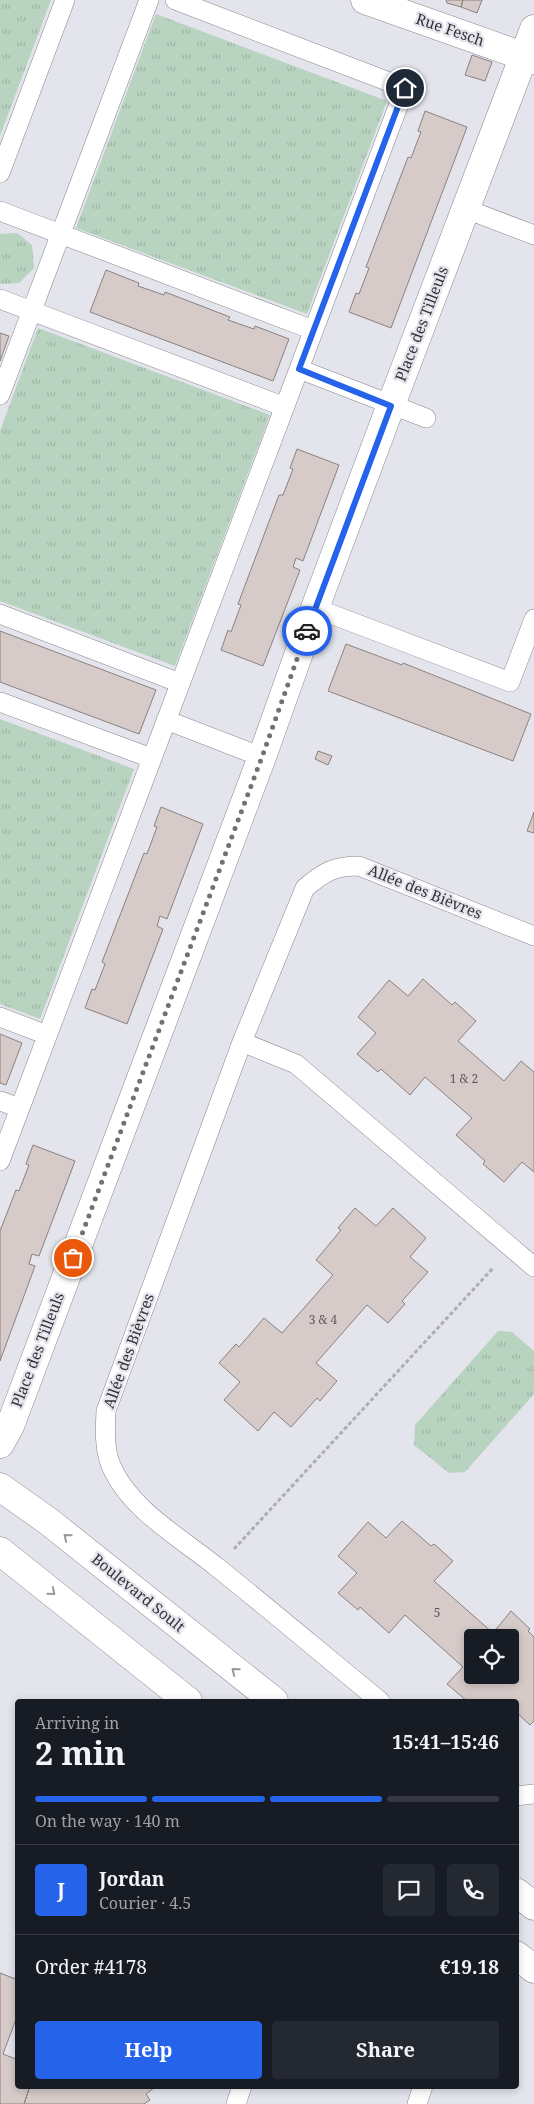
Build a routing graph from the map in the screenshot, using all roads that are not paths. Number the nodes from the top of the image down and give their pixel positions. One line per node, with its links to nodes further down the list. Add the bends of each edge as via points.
1 (65, 0): 7 (lane)
2 (149, 0): 10 (lane)
3 (175, 0): 14 (lane, via 405,88)
4 (365, 0): 6 (street, Rue Fesch)
5 (534, 30): 6 (street, Place des Tilleuls)
6 (529, 58): 8 (street, Place des Tilleuls)
7 (0, 172)
8 (466, 209): 11 (lane); 17 (street, Place des Tilleuls)
9 (0, 211): 10 (lane)
10 (61, 234): 13 (lane); 14 (lane)
11 (534, 235)
12 (0, 299): 13 (lane)
13 (32, 311): 16 (lane); 18 (lane)
14 (313, 330): 15 (lane)
15 (299, 369): 17 (lane); 18 (lane)
16 (0, 395)
17 (391, 406): 19 (lane); 20 (street, Place des Tilleuls)
18 (285, 407): 23 (lane)
19 (426, 418)
20 (315, 608): 22 (lane, via 510,682); 26 (street, Place des Tilleuls)
21 (0, 614): 23 (lane)
22 (534, 619)
23 (180, 683): 25 (lane)
24 (0, 702): 27 (lane)
25 (166, 720): 26 (lane); 27 (lane)
26 (262, 757): 36 (street, Place des Tilleuls, via 17,1407)
27 (151, 758): 30 (lane)
28 (534, 936): 31 (lane, Allée des Bièvres, via 359,866 340,866 321,874 305,888)
29 (0, 1017): 30 (lane)
30 (47, 1035): 33 (lane)
31 (242, 1042): 35 (lane, via 296,1064); 41 (lane, Allée des Bièvres, via 106,1410 105,1438 112,1469 127,1493)
32 (0, 1101): 33 (lane)
33 (20, 1108): 34 (lane)
34 (0, 1161)
35 (534, 1266)
36 (0, 1444)
37 (0, 1487): 40 (street, Boulevard Soult, one-way to 37, via 48,1521)
38 (0, 1551): 39 (street, one-way to 39)
39 (185, 1699)
40 (271, 1699)
41 (378, 1699)
42 (534, 1794): 43 (lane)
43 (519, 1796)
44 (519, 1894): 45 (street)
45 (534, 1906)
46 (519, 1957): 47 (street)
47 (534, 1969)
48 (241, 2089): 50 (lane)
49 (422, 2089): 51 (lane)
50 (236, 2104)
51 (417, 2104)

